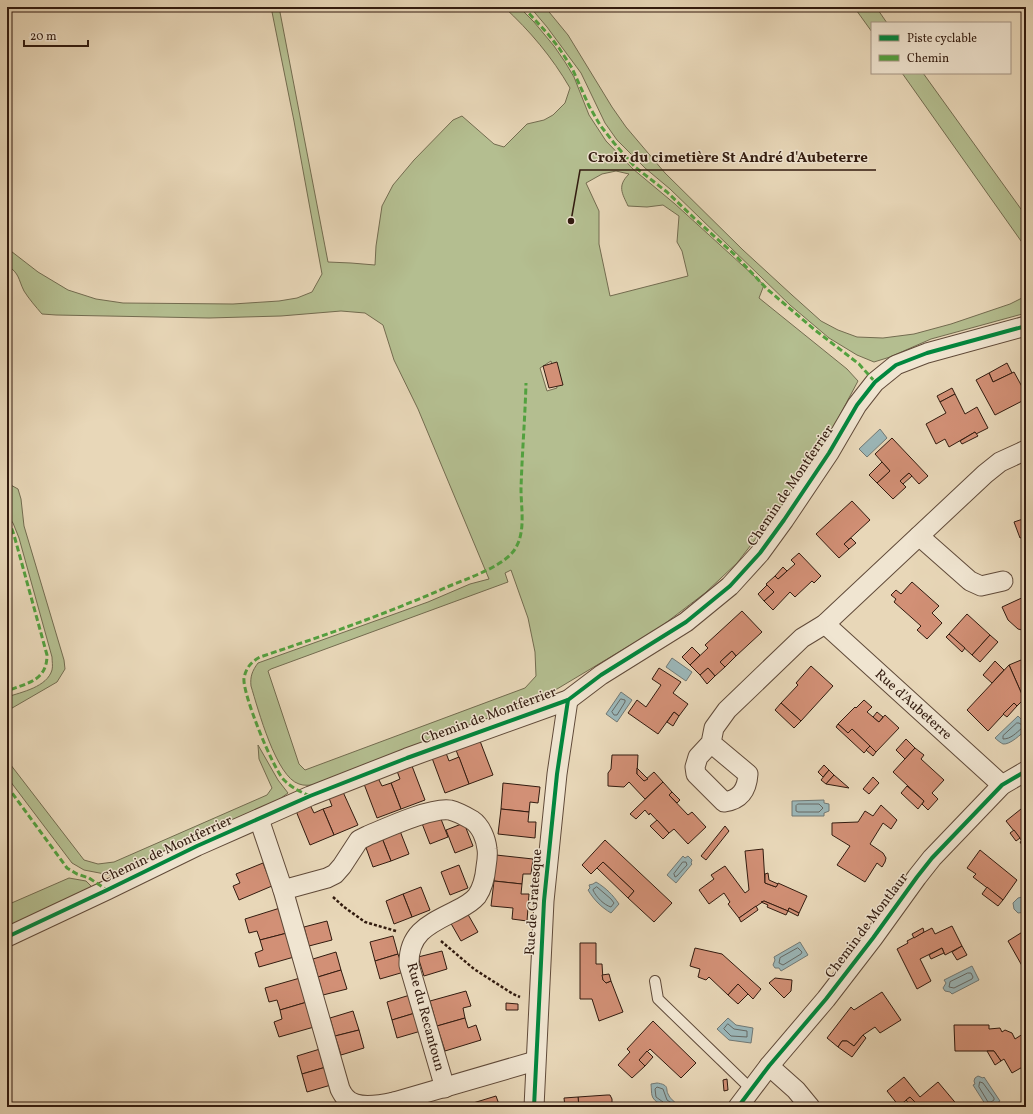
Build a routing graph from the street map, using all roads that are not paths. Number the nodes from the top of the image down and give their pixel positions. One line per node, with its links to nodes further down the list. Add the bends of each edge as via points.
1 (1026, 326): 6 (street, Chemin de Montferrier, via 927,353 896,366 875,382 857,405 829,453 784,520 760,553 730,586 686,622 601,675)
2 (1026, 450): 3 (street, via 1000,462 984,474)
3 (919, 536): 4 (street, via 970,581 981,586); 5 (street)
4 (1003, 581)
5 (825, 624): 7 (street, via 802,638 727,710 714,728); 9 (street, Rue d'Aubeterre)
6 (568, 700): 10 (street, Chemin de Montferrier, via 407,758); 14 (street, Rue de Gratesque, via 557,774 544,901)
7 (711, 743)
8 (1026, 771): 9 (street, Chemin de Montlaur)
9 (1002, 785): 15 (street, Chemin de Montlaur, via 917,877 826,999)
10 (259, 818): 11 (street); 12 (street, Chemin de Montferrier)
11 (284, 890): 16 (street, Rue du Recantoun, via 335,874 360,840 427,813 450,810 475,822 486,841 488,852 482,887 468,904 425,928 411,945 409,955); 18 (street, via 340,1089 346,1098 358,1105)
12 (7, 937)
13 (655, 981): 17 (lane, via 658,999)
14 (535, 1061): 16 (street); 19 (street, Rue de Gratesque)
15 (769, 1066): 17 (street, Chemin de Montlaur); 21 (street, via 796,1090)
16 (445, 1088): 18 (street)
17 (751, 1090): 20 (street, Chemin de Montlaur)
18 (391, 1105)
19 (534, 1107)
20 (738, 1107)
21 (810, 1107)

